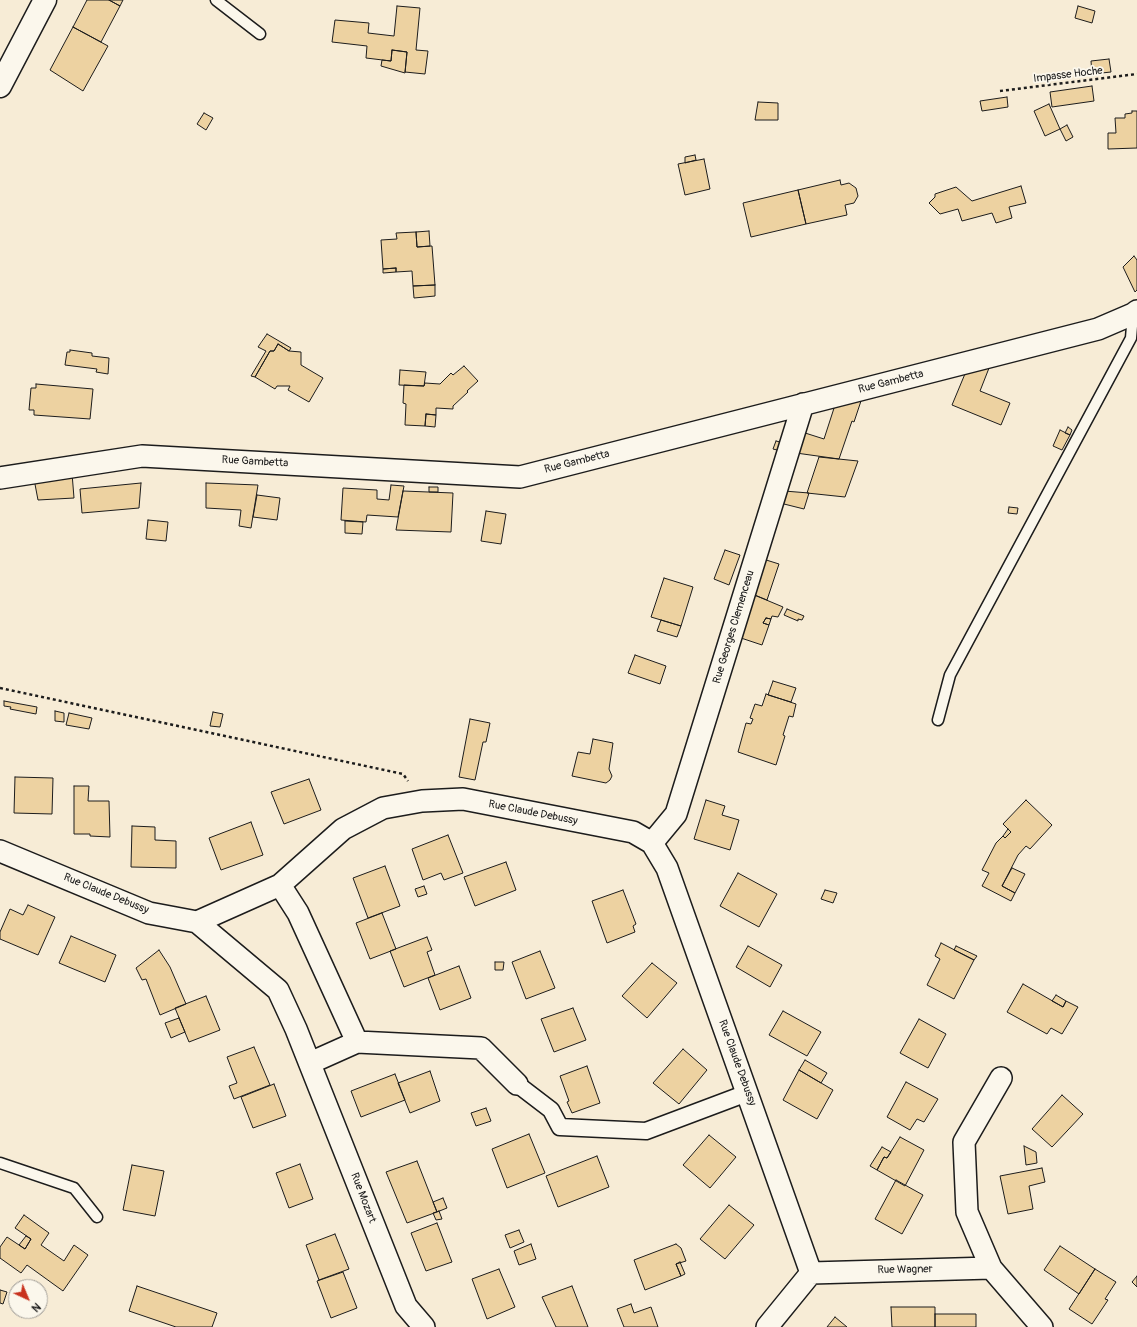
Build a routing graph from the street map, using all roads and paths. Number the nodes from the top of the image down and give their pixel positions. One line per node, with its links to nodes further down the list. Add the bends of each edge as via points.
1 (45, 0): 5 (street)
2 (216, 0): 3 (lane)
3 (260, 34)
4 (1137, 74): 6 (path, Impasse Hoche)
5 (0, 86)
6 (1000, 91)
7 (1135, 312): 8 (street, Rue Gambetta, via 1098,329); 11 (lane, via 1131,338 950,675)
8 (802, 404): 9 (street, Rue Gambetta, via 520,477 142,456); 13 (street, Rue Georges Clemenceau, via 676,814)
9 (0, 478)
10 (0, 688): 12 (path, via 403,774)
11 (938, 720)
12 (422, 801): 13 (street, Rue Claude Debussy, via 463,799 633,832); 15 (street, Rue Claude Debussy, via 383,808 343,828)
13 (652, 843): 21 (street, Rue Claude Debussy, via 668,868)
14 (0, 851): 16 (street, Rue Claude Debussy, via 150,913)
15 (280, 885): 16 (street, Rue Claude Debussy); 17 (street, via 298,912)
16 (197, 922): 18 (street, Rue Mozart, via 278,990)
17 (357, 1042): 18 (street); 20 (street, via 481,1048)
18 (310, 1063): 26 (street, Rue Mozart, via 406,1306)
19 (1001, 1078): 24 (street, via 964,1142 967,1212)
20 (517, 1084): 21 (street, via 551,1110 560,1127 646,1131)
21 (747, 1093): 25 (street, Rue Claude Debussy)
22 (0, 1163): 23 (lane, via 74,1188)
23 (97, 1217)
24 (991, 1268): 25 (street, Rue Wagner); 28 (street)
25 (811, 1273): 27 (street)
26 (424, 1327)
27 (767, 1327)
28 (1042, 1327)

